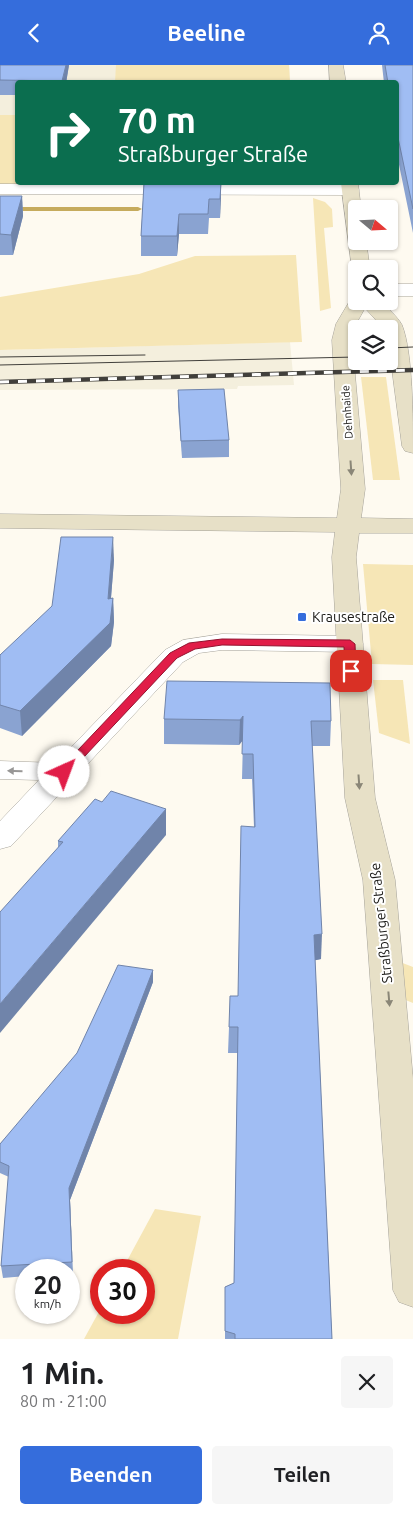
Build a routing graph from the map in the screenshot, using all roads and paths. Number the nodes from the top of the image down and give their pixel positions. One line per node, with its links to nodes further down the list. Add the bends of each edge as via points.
1 (336, 65): 2 (main road)
2 (338, 80)
3 (349, 186): 4 (street); 5 (main road)
4 (0, 189)
5 (351, 200)
6 (398, 290): 7 (street)
7 (413, 290)
8 (354, 310): 12 (main road, Dehnhaide, one-way to 12, via 342,340 353,489)
9 (378, 310): 10 (main road, via 393,327 398,340)
10 (413, 446)
11 (0, 521): 12 (main road)
12 (346, 526): 13 (main road); 14 (main road, Straßburger Straße, via 344,557)
13 (413, 526)
14 (350, 644): 16 (street, via 222,642 192,646 174,656); 18 (main road, Straßburger Straße, one-way to 18, via 360,798 379,880)
15 (0, 770): 16 (street, one-way to 15)
16 (64, 772): 17 (street)
17 (0, 839)
18 (406, 1132): 19 (main road, Straßburger Straße)
19 (413, 1290)

